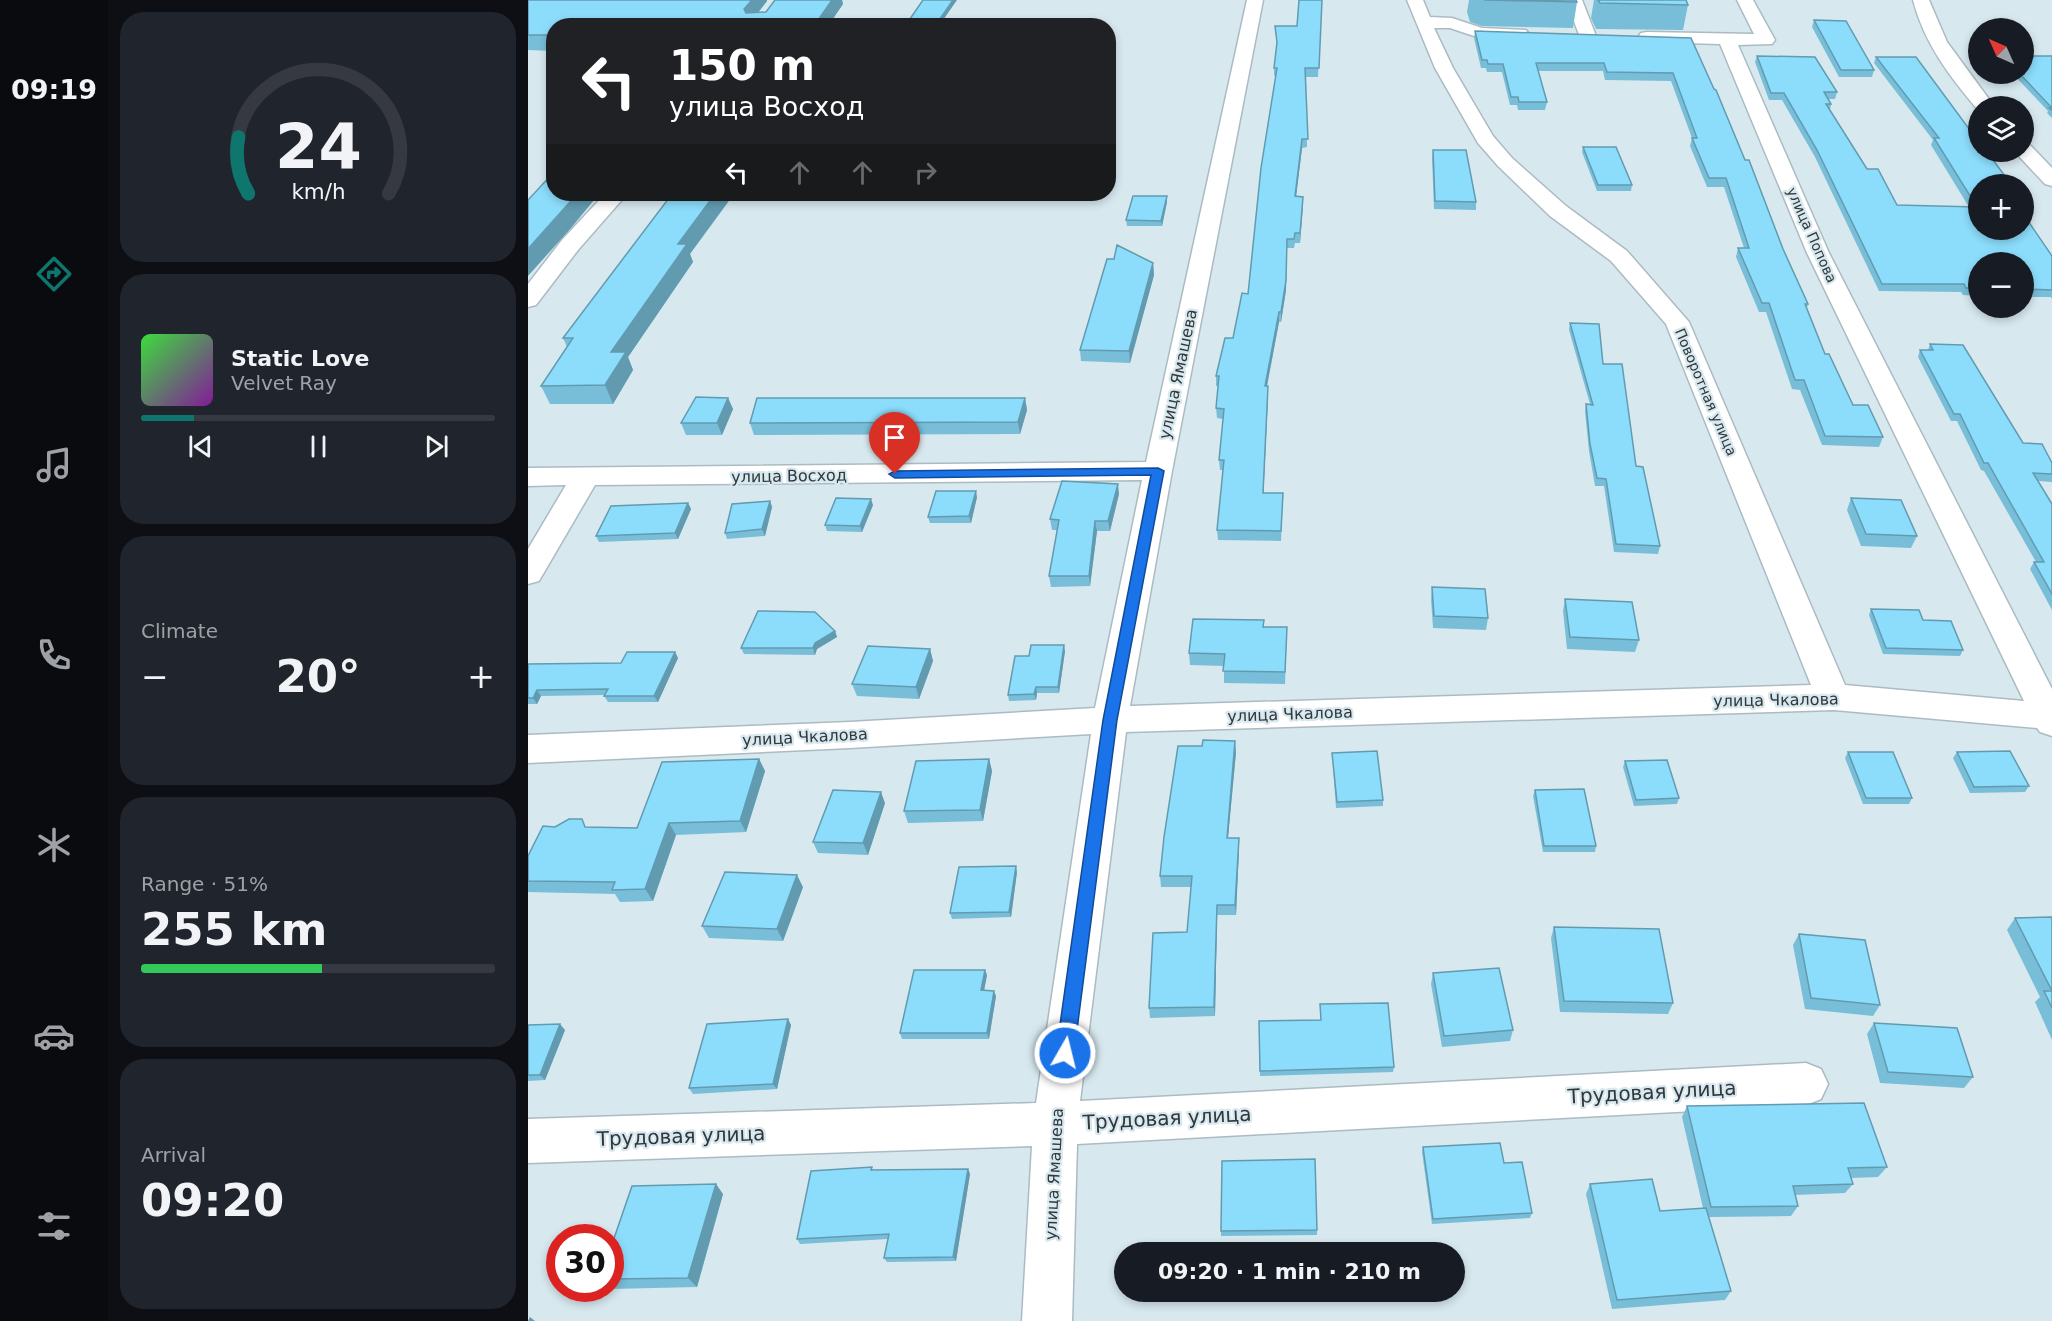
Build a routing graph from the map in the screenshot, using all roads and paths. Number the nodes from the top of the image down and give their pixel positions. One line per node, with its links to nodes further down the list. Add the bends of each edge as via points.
1 (1255, 0): 15 (street, улица Ямашева)
2 (1574, 0): 8 (street)
3 (1745, 0): 9 (street, via 1766,40)
4 (1921, 0): 10 (street, via 1925,20)
5 (1419, 11): 6 (street, via 1480,33); 19 (street, Поворотная улица, via 1444,68 1485,139 1558,212 1619,256 1677,322)
6 (1539, 35)
7 (1563, 36): 8 (street)
8 (1606, 37): 9 (street)
9 (1727, 39): 20 (street, улица Попова, via 1818,253)
10 (1976, 96)
11 (2034, 161): 12 (street)
12 (2052, 180)
13 (610, 201): 14 (street)
14 (528, 300)
15 (1158, 471): 17 (street, улица Восход); 21 (street, улица Ямашева)
16 (528, 477): 17 (street, улица Восход)
17 (585, 478): 18 (street)
18 (528, 574)
19 (1834, 697): 20 (street, улица Чкалова); 21 (street, улица Чкалова)
20 (2051, 718)
21 (1110, 720): 22 (street, улица Чкалова); 24 (street, улица Ямашева)
22 (528, 749)
23 (1806, 1084): 24 (street, Трудовая улица)
24 (1055, 1124): 25 (street, Трудовая улица); 26 (street, улица Ямашева)
25 (528, 1141)
26 (1047, 1321)

